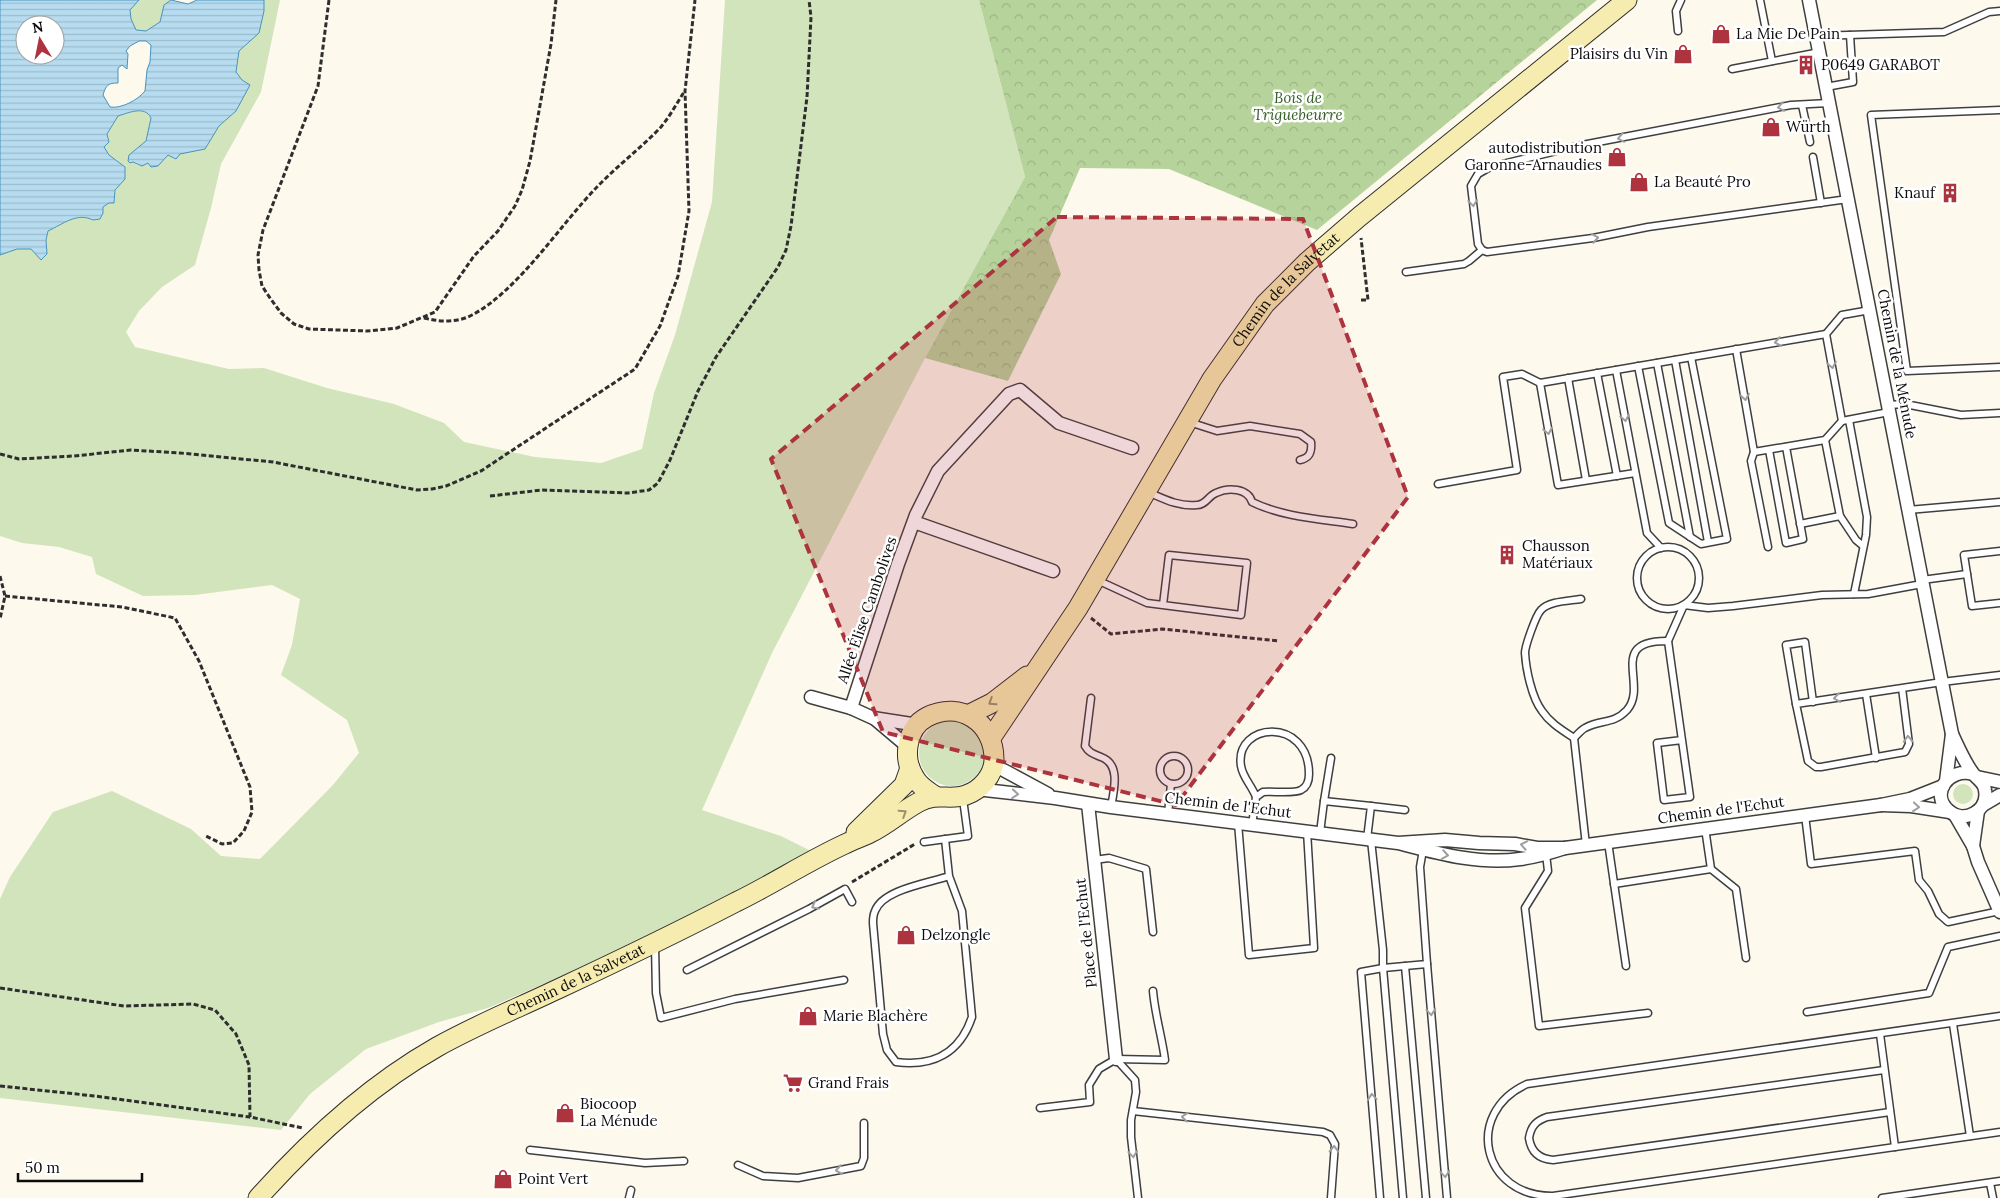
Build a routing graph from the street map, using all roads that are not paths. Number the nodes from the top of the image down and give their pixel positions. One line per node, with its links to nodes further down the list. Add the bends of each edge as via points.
1 (1627, 0): 37 (main road, Chemin de la Salvetat, via 1307,262 1265,304 1212,379)
2 (1681, 0): 6 (lane, via 1676,11)
3 (1760, 0): 10 (lane)
4 (1809, 0): 8 (street, Chemin de la Ménude)
5 (2000, 12): 7 (lane, via 1990,12 1944,32)
6 (1678, 31)
7 (1850, 35): 8 (lane); 12 (lane, via 1853,82)
8 (1816, 36): 9 (street, Chemin de la Ménude)
9 (1820, 52): 10 (lane); 12 (street, Chemin de la Ménude)
10 (1772, 61): 11 (lane)
11 (1732, 69)
12 (1826, 87): 13 (street, Chemin de la Ménude)
13 (1830, 103): 14 (lane); 18 (street, Chemin de la Ménude)
14 (1802, 105): 16 (lane); 20 (lane, one-way to 20, via 1577,146 1490,167 1478,174 1471,186 1478,244)
15 (2000, 110): 29 (lane, via 1871,115 1907,371)
16 (1810, 142)
17 (1813, 157): 19 (lane)
18 (1848, 199): 19 (lane); 22 (street, Chemin de la Ménude)
19 (1821, 203): 20 (lane, one-way to 19, via 1487,252 1593,238 1648,227)
20 (1482, 250): 21 (lane, via 1464,264)
21 (1406, 272)
22 (1870, 310): 23 (lane, via 1842,315); 34 (street, Chemin de la Ménude)
23 (1826, 334): 24 (lane, one-way to 24); 36 (lane, one-way to 36)
24 (1736, 349): 25 (lane); 42 (lane, one-way to 42)
25 (1691, 357): 26 (lane); 56 (lane, via 1727,538)
26 (1675, 360): 27 (lane); 56 (lane)
27 (1657, 363): 28 (lane); 55 (lane)
28 (1638, 366): 30 (lane); 55 (lane, via 1669,523)
29 (2000, 367)
30 (1616, 370): 31 (lane); 44 (lane, one-way to 44)
31 (1597, 373): 32 (lane); 45 (lane)
32 (1568, 378): 33 (lane); 46 (lane)
33 (1540, 383): 46 (lane, one-way to 46, via 1558,485); 47 (lane, via 1522,374 1502,377 1517,470)
34 (1889, 409): 35 (lane, via 1905,404 1961,415); 36 (lane); 50 (street, Chemin de la Ménude)
35 (2000, 413)
36 (1846, 421): 38 (lane); 57 (lane, via 1867,517)
37 (1187, 422): 43 (lane, via 1217,431 1250,426 1300,434 1311,442 1312,450 1310,455); 48 (main road, Chemin de la Salvetat)
38 (1825, 440): 39 (lane); 51 (lane)
39 (1786, 447): 41 (lane); 54 (lane)
40 (1132, 448): 52 (street, Allée Élise Cambolives, via 1059,423 1020,390 1009,394 938,471)
41 (1768, 450): 42 (lane); 54 (lane, via 1786,543 1803,539)
42 (1754, 452): 58 (lane, via 1751,461)
43 (1300, 460)
44 (1635, 473): 45 (lane); 59 (lane, via 1647,533)
45 (1617, 476): 46 (lane)
46 (1586, 480)
47 (1438, 484)
48 (1146, 491): 53 (lane, via 1170,502 1196,506 1206,502 1214,493 1236,490 1245,492 1252,502 1267,510); 63 (main road, Chemin de la Salvetat)
49 (2000, 502): 50 (lane)
50 (1908, 510): 64 (street, Chemin de la Ménude)
51 (1840, 516): 54 (lane); 57 (lane)
52 (914, 522): 61 (street, Allée Élise Cambolives); 80 (street, Allée Élise Cambolives)
53 (1353, 524)
54 (1800, 524)
55 (1690, 537): 56 (lane, via 1701,544)
56 (1708, 542)
57 (1862, 545): 65 (lane)
58 (1768, 547)
59 (1661, 548): 69 (lane, via 1686,553 1697,566 1699,584); 69 (lane, via 1640,564 1640,590 1658,608)
60 (2000, 551): 62 (lane, via 1964,555)
61 (1053, 571)
62 (1967, 574): 64 (lane); 67 (lane, via 1972,606)
63 (1095, 579): 68 (lane, via 1148,603); 71 (main road, Chemin de la Salvetat)
64 (1922, 582): 65 (lane); 73 (street, Chemin de la Ménude)
65 (1854, 594): 69 (lane, via 1708,608)
66 (1581, 599): 86 (lane, via 1542,609 1525,651 1533,696 1540,710 1550,722)
67 (2000, 603)
68 (1163, 605): 68 (lane, via 1169,555 1247,563 1241,615)
69 (1684, 605): 70 (lane)
70 (1668, 641): 86 (lane, via 1653,642 1637,650 1631,670 1634,694 1628,709 1615,721 1583,729); 87 (lane)
71 (1042, 664): 81 (main road, Chemin de la Salvetat, one-way to 81, via 992,702); 85 (main road, Chemin de la Salvetat)
72 (2000, 676): 73 (lane)
73 (1942, 682): 74 (lane); 84 (street, Chemin de la Ménude)
74 (1902, 688): 75 (lane); 90 (lane, one-way to 74, via 1902,754 1909,747)
75 (1866, 694): 78 (lane, one-way to 78); 90 (lane)
76 (811, 697): 80 (street, Allée Élise Cambolives)
77 (1091, 698): 106 (lane, via 1085,746 1108,759 1112,766)
78 (1813, 702): 79 (lane); 79 (lane, via 1805,642 1786,644)
79 (1796, 704): 90 (lane, via 1805,756 1811,765 1821,767)
80 (851, 708): 82 (street, Allée Élise Cambolives)
81 (968, 715): 83 (main road, via 936,714); 85 (main road, via 984,727)
82 (873, 718): 83 (street, Allée Élise Cambolives); 88 (street, Allée Élise Cambolives)
83 (918, 725): 88 (main road)
84 (1952, 734): 93 (street, Chemin de la Ménude); 95 (street, Chemin de la Ménude)
85 (991, 738): 91 (main road)
86 (1574, 738): 122 (lane)
87 (1682, 740): 87 (lane, via 1690,797 1664,800 1658,743)
88 (907, 746): 92 (main road)
89 (1331, 758): 102 (lane)
90 (1876, 758)
91 (994, 765): 97 (main road, via 988,778); 101 (street, Chemin de l'Echut)
92 (910, 768): 99 (main road, via 914,778); 121 (main road, Chemin de la Salvetat, via 904,785)
93 (1975, 776): 94 (street); 95 (street, via 1956,774); 107 (street, via 1986,791)
94 (2000, 782)
95 (1945, 783): 104 (street, Chemin de l'Echut, via 1910,799); 109 (street, via 1943,803)
96 (1171, 784): 96 (lane, via 1180,783 1187,775 1186,764 1178,757 1168,758 1160,766 1164,781); 110 (lane)
97 (969, 793): 99 (main road, Chemin de la Salvetat); 101 (street, Chemin de l'Echut, one-way to 101); 117 (lane, via 968,836)
98 (2000, 795): 107 (street)
99 (935, 796): 121 (main road, Chemin de la Salvetat, one-way to 99, via 871,833 919,802)
100 (1256, 797): 100 (lane, via 1241,766 1245,747 1260,733 1282,733 1293,737 1301,746 1309,768 1307,784 1297,792 1262,792); 113 (lane)
101 (1055, 798): 103 (street, Chemin de l'Echut)
102 (1324, 801): 105 (lane); 115 (lane)
103 (1088, 804): 106 (street, Chemin de l'Echut); 127 (street, Place de l'Echut)
104 (1881, 805): 109 (street, Chemin de l'Echut, one-way to 109); 111 (street, Chemin de l'Echut)
105 (1371, 806): 108 (lane); 116 (lane)
106 (1111, 807): 110 (street, Chemin de l'Echut)
107 (1980, 808): 109 (street, via 1966,816); 123 (street)
108 (1404, 810)
109 (1952, 813): 123 (street)
110 (1168, 814): 112 (street, Chemin de l'Echut)
111 (1805, 815): 114 (street, Chemin de l'Echut); 132 (lane, via 1811,864 1915,851 1919,880 1939,914 1948,922)
112 (1238, 823): 113 (street, Chemin de l'Echut); 115 (lane, via 1249,955 1314,948)
113 (1252, 824): 115 (street, Chemin de l'Echut)
114 (1705, 828): 119 (street, Chemin de l'Echut); 128 (lane)
115 (1313, 832): 116 (street, Chemin de l'Echut)
116 (1369, 839): 120 (street, Chemin de l'Echut); 140 (lane)
117 (945, 840): 118 (lane); 129 (lane)
118 (924, 842)
119 (1608, 842): 122 (street, Chemin de l'Echut); 130 (lane)
120 (1398, 843): 124 (street, Chemin de l'Echut, one-way to 120, via 1445,840); 125 (street, Chemin de l'Echut)
121 (845, 844): 135 (main road, Chemin de la Salvetat)
122 (1586, 845): 124 (street, Chemin de l'Echut)
123 (1974, 846): 132 (street)
124 (1565, 848): 126 (street, Chemin de l'Echut)
125 (1423, 850): 126 (street, Chemin de l'Echut, one-way to 126, via 1496,860 1518,860); 137 (lane, via 1420,867)
126 (1546, 854): 145 (lane, via 1548,871 1525,908 1539,1026)
127 (1094, 860): 133 (lane, via 1108,858 1146,869); 149 (street, Place de l'Echut)
128 (1710, 869): 130 (lane); 136 (lane, via 1736,889)
129 (949, 876): 129 (lane, via 962,912 972,1017 969,1028 942,1057 924,1063 896,1062 887,1050 883,1034 874,911 902,890)
130 (1614, 884): 139 (lane)
131 (852, 902): 141 (lane, one-way to 141, via 845,889)
132 (2000, 912)
133 (1153, 932)
134 (2000, 936): 144 (lane, via 1948,947 1929,993)
135 (655, 944): 142 (lane, via 656,993 661,1018 735,999); 164 (main road, Chemin de la Salvetat, via 438,1047 387,1080 320,1134)
136 (1746, 958)
137 (1427, 964): 138 (lane); 171 (lane, one-way to 171)
138 (1405, 966): 140 (lane); 170 (lane)
139 (1626, 966)
140 (1383, 968): 168 (lane, one-way to 140, via 1361,972); 169 (lane)
141 (687, 970)
142 (844, 980)
143 (1152, 991): 149 (lane, via 1165,1060)
144 (1807, 1012)
145 (1648, 1013)
146 (2000, 1016): 147 (lane)
147 (1953, 1024): 148 (lane); 156 (lane)
148 (1880, 1034): 150 (lane); 157 (lane, via 1527,1084 1506,1096 1496,1111 1489,1128 1489,1152 1507,1182 1528,1194 1552,1196)
149 (1116, 1059): 151 (lane, via 1099,1069 1089,1085 1090,1102); 152 (lane, via 1135,1080)
150 (1884, 1070): 153 (lane); 153 (lane, via 1547,1117 1534,1124 1529,1138 1533,1152 1553,1160)
151 (1040, 1108)
152 (1133, 1111): 166 (lane, one-way to 166, via 1131,1138); 167 (lane, one-way to 152, via 1335,1144 1330,1135)
153 (1890, 1112): 157 (lane)
154 (864, 1123): 160 (lane, one-way to 160, via 861,1166 798,1178 763,1176)
155 (2000, 1132): 156 (lane)
156 (1970, 1136): 157 (lane)
157 (1895, 1147)
158 (530, 1150): 159 (lane, via 645,1162)
159 (684, 1161)
160 (738, 1165)
161 (2000, 1181): 162 (lane)
162 (1990, 1183): 172 (lane); 173 (lane)
163 (630, 1190): 165 (lane)
164 (258, 1198)
165 (629, 1198)
166 (1138, 1198)
167 (1331, 1198)
168 (1380, 1198)
169 (1403, 1198)
170 (1426, 1198)
171 (1447, 1198)
172 (1882, 1198)
173 (1993, 1198)

